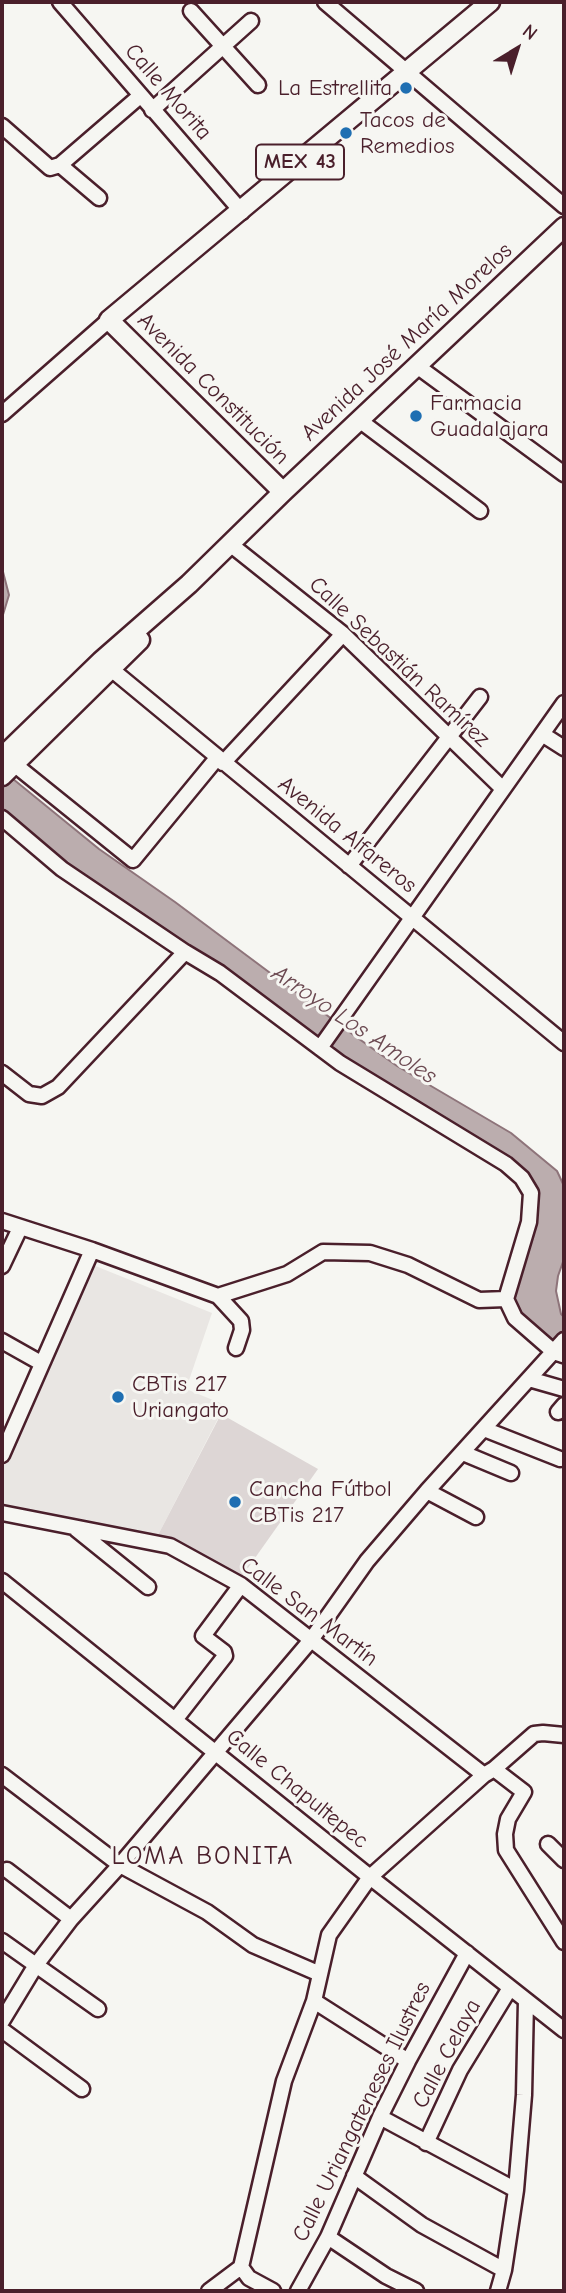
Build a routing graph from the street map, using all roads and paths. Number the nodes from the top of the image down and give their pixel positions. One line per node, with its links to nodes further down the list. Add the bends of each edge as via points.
1 (60, 2): 9 (street, Calle Morita)
2 (325, 2): 7 (street)
3 (490, 2): 7 (main road, MEX 43)
4 (191, 11): 6 (street)
5 (251, 21): 6 (street)
6 (223, 46): 8 (street); 10 (street)
7 (408, 72): 14 (street); 15 (main road, MEX 43)
8 (258, 85)
9 (140, 96): 10 (street, Calle Morita); 12 (street)
10 (152, 110): 15 (street, Calle Morita)
11 (2, 126): 12 (street, via 50,168)
12 (60, 165): 13 (street)
13 (99, 198)
14 (564, 206)
15 (242, 212): 17 (main road, MEX 43)
16 (564, 227): 18 (main road, Avenida José María Morelos)
17 (109, 320): 19 (street); 22 (main road, Avenida Constitución)
18 (417, 366): 20 (main road, Avenida José María Morelos); 21 (street)
19 (2, 414)
20 (359, 420): 22 (main road, Avenida José María Morelos); 23 (street)
21 (564, 474)
22 (283, 492): 24 (main road, Avenida José María Morelos)
23 (480, 511)
24 (230, 544): 25 (street, Calle Sebastián Ramírez); 26 (main road, Avenida José María Morelos, via 188,584 178,601)
25 (343, 634): 30 (street, Calle Sebastián Ramírez); 32 (street)
26 (107, 665): 32 (street, Avenida Alfareros); 33 (main road, Avenida José María Morelos)
27 (480, 698): 30 (street)
28 (564, 702): 29 (street)
29 (542, 734): 31 (street); 34 (street)
30 (449, 737): 34 (street, Calle Sebastián Ramírez); 36 (street)
31 (564, 748)
32 (220, 761): 33 (street, via 133,860); 36 (street, Avenida Alfareros)
33 (6, 767)
34 (503, 789): 37 (street)
35 (2, 818): 38 (street, via 62,869)
36 (349, 866): 37 (street, Avenida Alfareros)
37 (411, 916): 39 (street, Avenida Alfareros); 40 (street)
38 (185, 952): 40 (street); 41 (street, via 58,1087 42,1096 29,1094)
39 (564, 1042)
40 (321, 1046): 47 (street, via 340,1063 522,1178 531,1193 529,1222)
41 (2, 1073)
42 (2, 1221): 43 (street)
43 (20, 1228): 44 (street); 45 (street)
44 (92, 1250): 46 (street); 51 (street)
45 (2, 1266)
46 (218, 1296): 47 (street, via 287,1275 323,1252 370,1253 408,1265 479,1300); 49 (street, via 241,1321)
47 (506, 1299): 50 (street, via 515,1318)
48 (2, 1341): 51 (street)
49 (236, 1348)
50 (560, 1349): 52 (street)
51 (41, 1363): 56 (street)
52 (528, 1380): 53 (street); 54 (street)
53 (564, 1389)
54 (484, 1429): 55 (street); 57 (street)
55 (463, 1453): 58 (street); 59 (street)
56 (2, 1455)
57 (560, 1459)
58 (511, 1473)
59 (427, 1492): 61 (street); 66 (street, via 368,1561)
60 (2, 1513): 62 (street, Calle San Martín)
61 (476, 1517)
62 (75, 1528): 64 (street, Calle San Martín, via 170,1546); 65 (street)
63 (2, 1581): 67 (street, Calle Chapultepec)
64 (241, 1585): 66 (street, Calle San Martín); 67 (street, via 203,1636 225,1656)
65 (148, 1587)
66 (311, 1640): 69 (street); 70 (street, Calle San Martín)
67 (174, 1720): 69 (street, Calle Chapultepec)
68 (564, 1735): 70 (street, via 534,1734)
69 (216, 1753): 74 (street); 76 (street, Calle Chapultepec)
70 (489, 1772): 76 (street); 79 (street, Calle San Martín, via 524,1792 508,1819 506,1850)
71 (2, 1775): 74 (street)
72 (548, 1844): 73 (street)
73 (564, 1860)
74 (120, 1865): 77 (street); 82 (street, via 207,1912 253,1945)
75 (7, 1870): 77 (street)
76 (370, 1877): 80 (street, Calle Chapultepec); 82 (street, via 329,1935)
77 (71, 1919): 81 (street)
78 (2, 1941): 81 (street)
79 (564, 1942)
80 (467, 1953): 83 (street, Calle Chapultepec); 90 (street, Calle Uriangateneses Ilustres)
81 (36, 1965): 86 (street); 87 (street)
82 (320, 1974): 84 (street)
83 (510, 1988): 85 (street, Calle Chapultepec); 93 (street, Calle Celaya, via 460,2070)
84 (314, 2001): 90 (street); 97 (street, via 284,2081)
85 (526, 2001): 88 (street, Calle Chapultepec); 95 (street)
86 (98, 2009)
87 (2, 2021)
88 (564, 2029)
89 (2, 2030): 91 (street)
90 (408, 2062): 92 (street, Calle Uriangateneses Ilustres)
91 (82, 2089)
92 (380, 2117): 93 (street); 94 (street, Calle Uriangateneses Ilustres)
93 (426, 2143): 95 (street)
94 (354, 2176): 96 (street, Calle Uriangateneses Ilustres); 98 (street, via 422,2225)
95 (516, 2190): 98 (street)
96 (328, 2238): 101 (street, Calle Uriangateneses Ilustres); 102 (street)
97 (241, 2267): 99 (street); 100 (street, via 249,2278)
98 (504, 2270): 103 (street)
99 (209, 2291)
100 (273, 2291)
101 (299, 2291)
102 (416, 2291)
103 (498, 2291)

